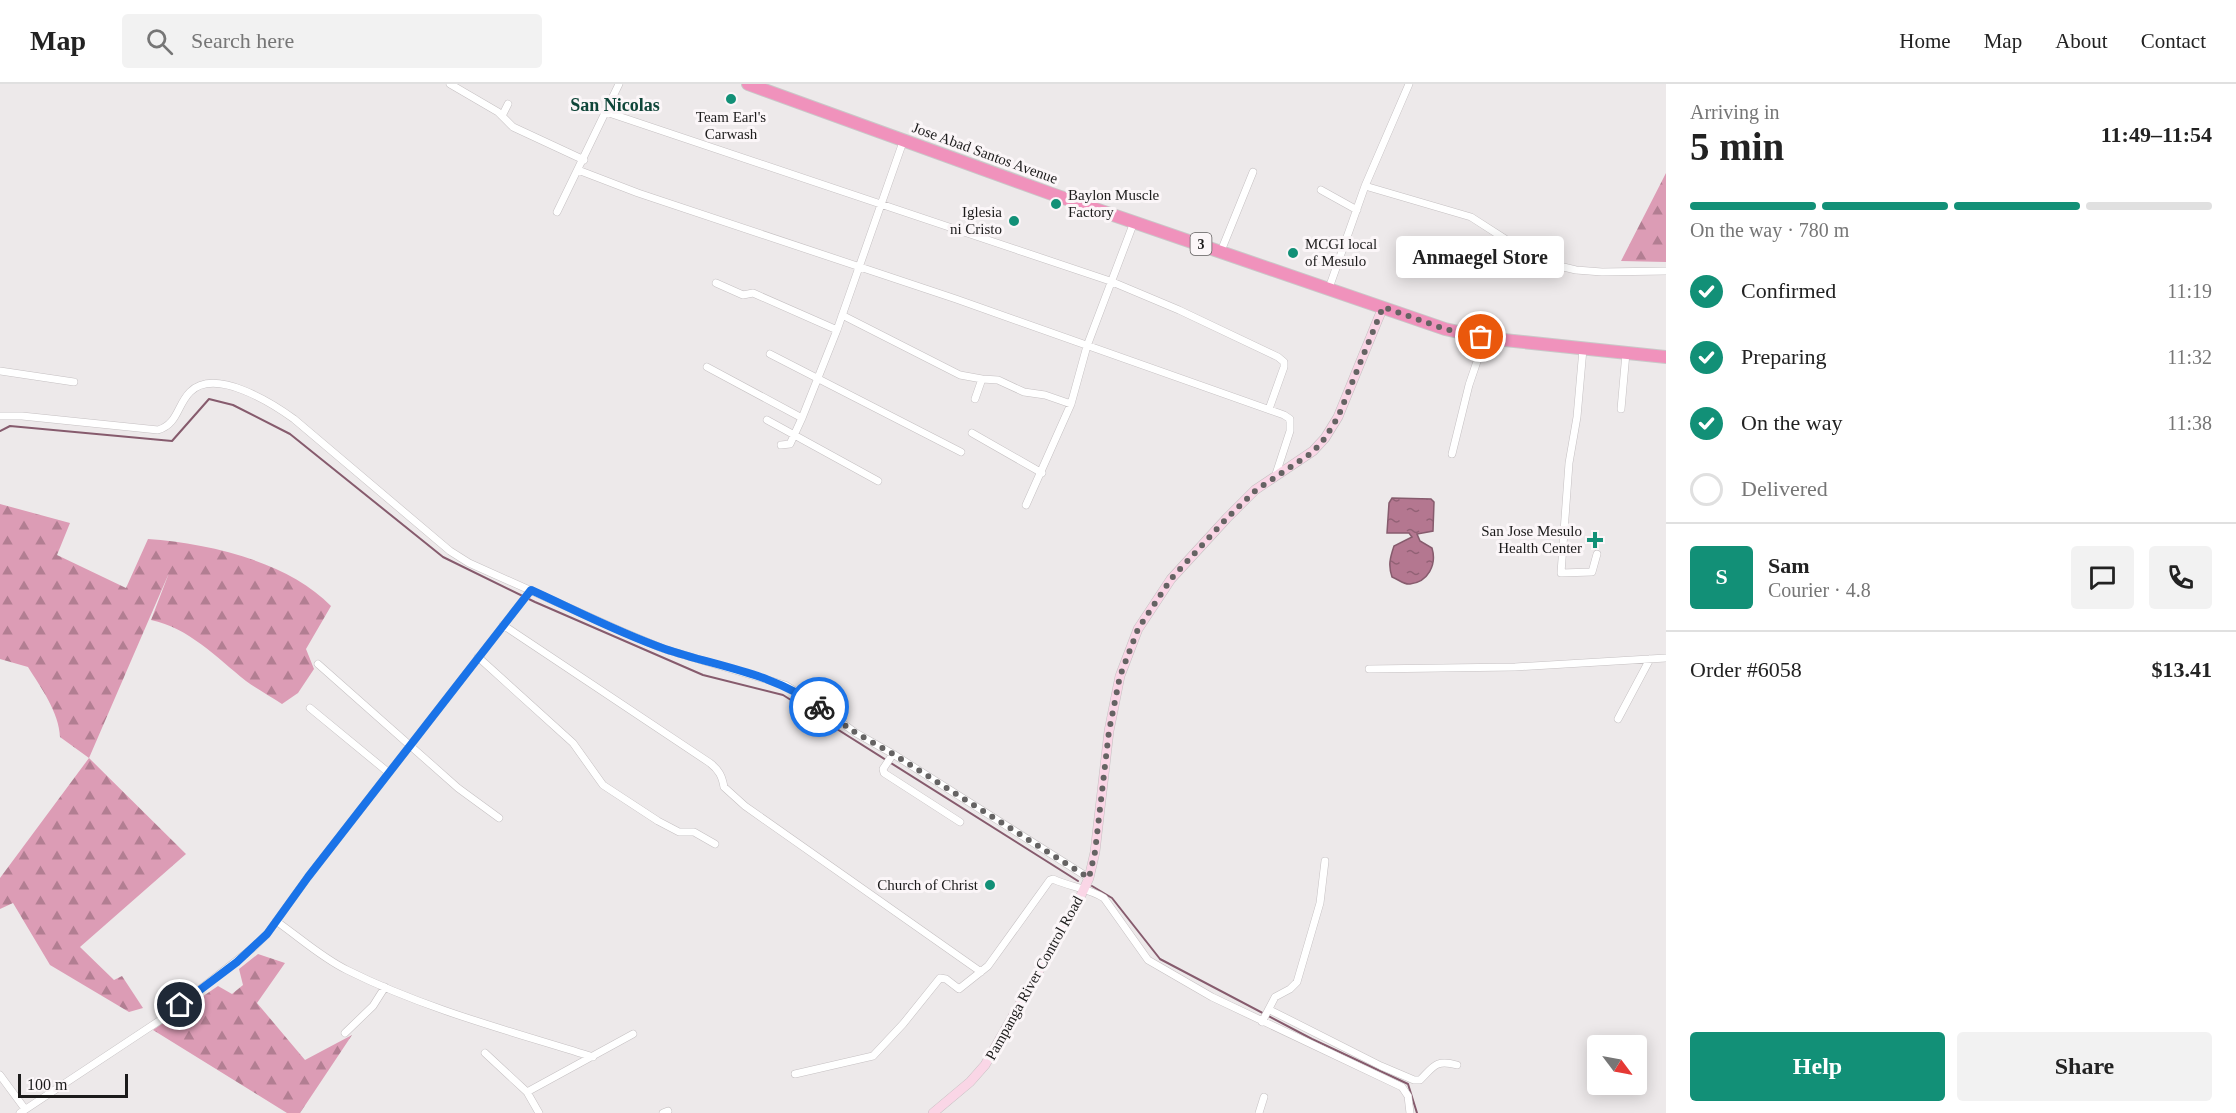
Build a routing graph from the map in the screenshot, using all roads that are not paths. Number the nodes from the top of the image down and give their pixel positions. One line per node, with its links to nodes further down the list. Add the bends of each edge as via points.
1 (450, 84): 7 (street)
2 (619, 84): 6 (street)
3 (748, 84): 8 (highway, Jose Abad Santos Avenue / 3)
4 (1409, 84): 12 (street)
5 (508, 104): 7 (street)
6 (606, 112): 9 (street); 14 (street)
7 (502, 116): 9 (street, via 513,127)
8 (904, 139): 14 (street); 17 (highway, Jose Abad Santos Avenue / 3)
9 (584, 160): 10 (street)
10 (578, 170): 16 (street); 19 (street)
11 (1253, 172): 18 (street)
12 (1365, 186): 15 (street); 20 (street, via 1471,217 1527,253 1555,265 1602,272)
13 (1321, 190): 15 (street)
14 (880, 205): 19 (street); 21 (street)
15 (1357, 210): 23 (street)
16 (557, 212)
17 (1134, 222): 18 (highway, Jose Abad Santos Avenue / 3); 21 (street)
18 (1221, 251): 23 (highway, Jose Abad Santos Avenue / 3)
19 (859, 266): 25 (street); 28 (street)
20 (1666, 271)
21 (1110, 281): 28 (street); 40 (street, via 1278,357 1284,367)
22 (716, 283): 26 (street, via 743,295 753,293)
23 (1329, 288): 24 (highway, Jose Abad Santos Avenue / 3)
24 (1383, 307): 27 (highway, Jose Abad Santos Avenue / 3, via 1445,329); 51 (main road, Pampanga River Control Road, via 1338,417 1325,438 1313,452)
25 (842, 315): 26 (street); 36 (street, via 960,375)
26 (837, 330): 35 (street)
27 (1485, 338): 29 (highway, Jose Abad Santos Avenue / 3); 49 (street)
28 (1087, 346): 39 (street); 40 (street)
29 (1583, 349): 30 (highway, Jose Abad Santos Avenue / 3); 54 (street, via 1561,573 1592,572)
30 (1626, 353): 32 (highway, Jose Abad Santos Avenue / 3); 41 (street)
31 (770, 354): 35 (street)
32 (1666, 357)
33 (706, 367): 43 (street)
34 (0, 371): 37 (street)
35 (819, 378): 43 (street); 48 (street)
36 (982, 379): 38 (street); 39 (street, via 998,380 1024,392)
37 (74, 382)
38 (975, 399)
39 (1071, 404): 50 (street)
40 (1269, 409): 51 (street, via 1290,419)
41 (1620, 409)
42 (0, 416): 55 (street, via 158,430 171,424 197,387 211,384 248,392 294,419 450,551)
43 (802, 418): 46 (street)
44 (767, 420): 46 (street)
45 (972, 433): 50 (street)
46 (794, 436): 47 (street, via 789,444); 52 (street)
47 (781, 445)
48 (961, 452)
49 (1452, 454)
50 (1042, 473): 53 (street)
51 (1275, 477): 71 (main road, Pampanga River Control Road, via 1227,518 1179,570 1138,629 1120,676 1109,731)
52 (878, 480)
53 (1026, 505)
54 (1597, 554)
55 (530, 591): 56 (street); 65 (street, via 664,649 785,685)
56 (503, 625): 57 (street); 74 (street, via 710,763 718,769 724,787 746,806)
57 (478, 657): 64 (street); 69 (street, via 573,742 603,785 658,821 679,832 694,832)
58 (1666, 658): 59 (street)
59 (1650, 659): 61 (street, via 1515,667); 63 (street)
60 (318, 664): 64 (street)
61 (1369, 669)
62 (310, 708): 66 (street)
63 (1618, 718)
64 (410, 746): 66 (street); 67 (street)
65 (892, 755): 68 (street, via 884,773); 71 (street)
66 (389, 773): 73 (street)
67 (499, 818)
68 (960, 822)
69 (715, 844)
70 (1324, 861): 76 (street, via 1320,903 1297,982 1275,997)
71 (1089, 878): 72 (main road, Pampanga River Control Road)
72 (1083, 890): 74 (street, via 1050,880); 77 (street, via 1104,898 1148,960 1212,998); 91 (main road, Pampanga River Control Road, via 990,1058 970,1082)
73 (276, 921): 75 (street, via 345,970); 89 (street, via 254,947 162,1019)
74 (981, 972): 85 (street, via 959,989 940,978 873,1056)
75 (385, 987): 78 (street, via 373,1006); 83 (street, via 444,1011)
76 (1269, 1011): 77 (street); 80 (street)
77 (1263, 1021): 81 (street)
78 (345, 1033)
79 (633, 1034): 83 (street)
80 (1331, 1041): 81 (street); 84 (street, via 1414,1080 1420,1080 1436,1063)
81 (1325, 1052): 93 (street, via 1402,1088 1408,1096)
82 (485, 1053): 87 (street)
83 (593, 1056): 87 (street)
84 (1457, 1065)
85 (795, 1074)
86 (0, 1075): 89 (street)
87 (527, 1092): 90 (street)
88 (1263, 1097): 92 (street)
89 (23, 1111)
90 (539, 1113)
91 (933, 1113)
92 (1259, 1113)
93 (1410, 1113)

